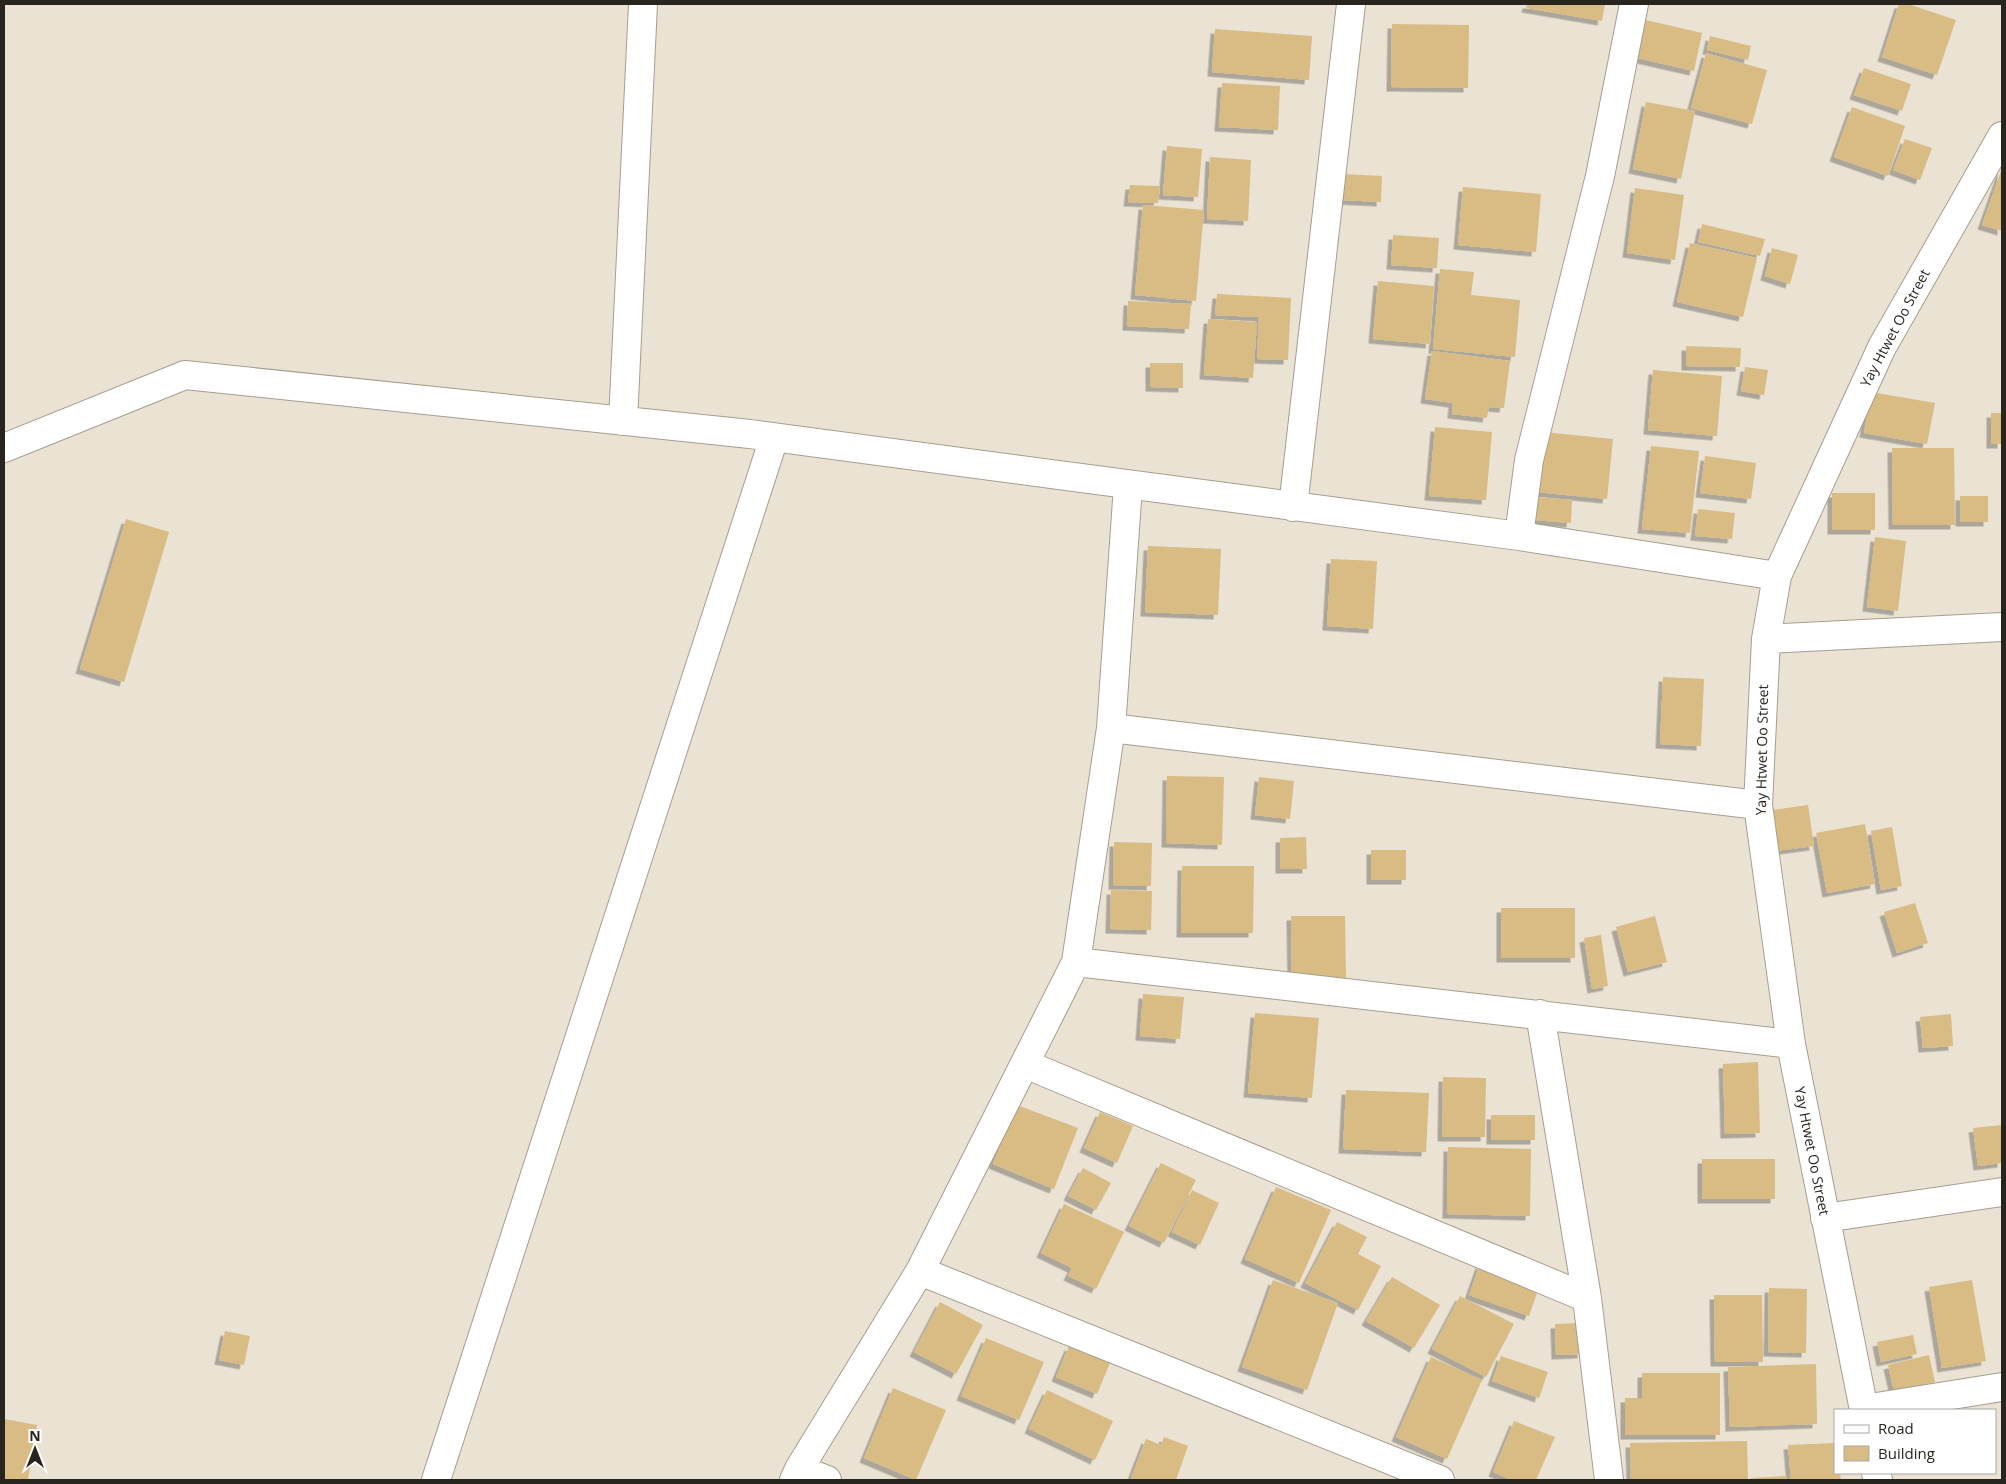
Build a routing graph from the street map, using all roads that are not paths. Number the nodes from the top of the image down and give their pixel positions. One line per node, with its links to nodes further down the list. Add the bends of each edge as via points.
1 (643, 4): 5 (street)
2 (1351, 4): 9 (street)
3 (1634, 4): 10 (street, via 1600,176 1529,460)
4 (2002, 136): 11 (street, Yay Htwet Oo Street, via 1882,346)
5 (623, 421): 6 (street); 7 (street, via 186,375)
6 (774, 438): 8 (street); 28 (street)
7 (4, 448)
8 (1128, 486): 9 (street); 14 (street)
9 (1293, 507): 10 (street)
10 (1519, 536): 11 (street)
11 (1777, 576): 13 (street, Yay Htwet Oo Street)
12 (2002, 627): 13 (street)
13 (1766, 639): 15 (street, Yay Htwet Oo Street)
14 (1111, 728): 15 (street); 16 (street)
15 (1758, 805): 18 (street, Yay Htwet Oo Street)
16 (1076, 962): 17 (street); 19 (street)
17 (1540, 1014): 18 (street); 23 (street)
18 (1791, 1044): 21 (street, Yay Htwet Oo Street)
19 (1025, 1064): 22 (street); 23 (street)
20 (2002, 1192): 21 (street)
21 (1826, 1218): 25 (street, Yay Htwet Oo Street)
22 (920, 1271): 27 (street); 30 (street)
23 (1587, 1298): 31 (street)
24 (2002, 1387): 26 (street)
25 (1864, 1409)
26 (1870, 1409)
27 (796, 1475): 29 (street)
28 (436, 1480)
29 (827, 1480)
30 (1440, 1480)
31 (1609, 1480)

